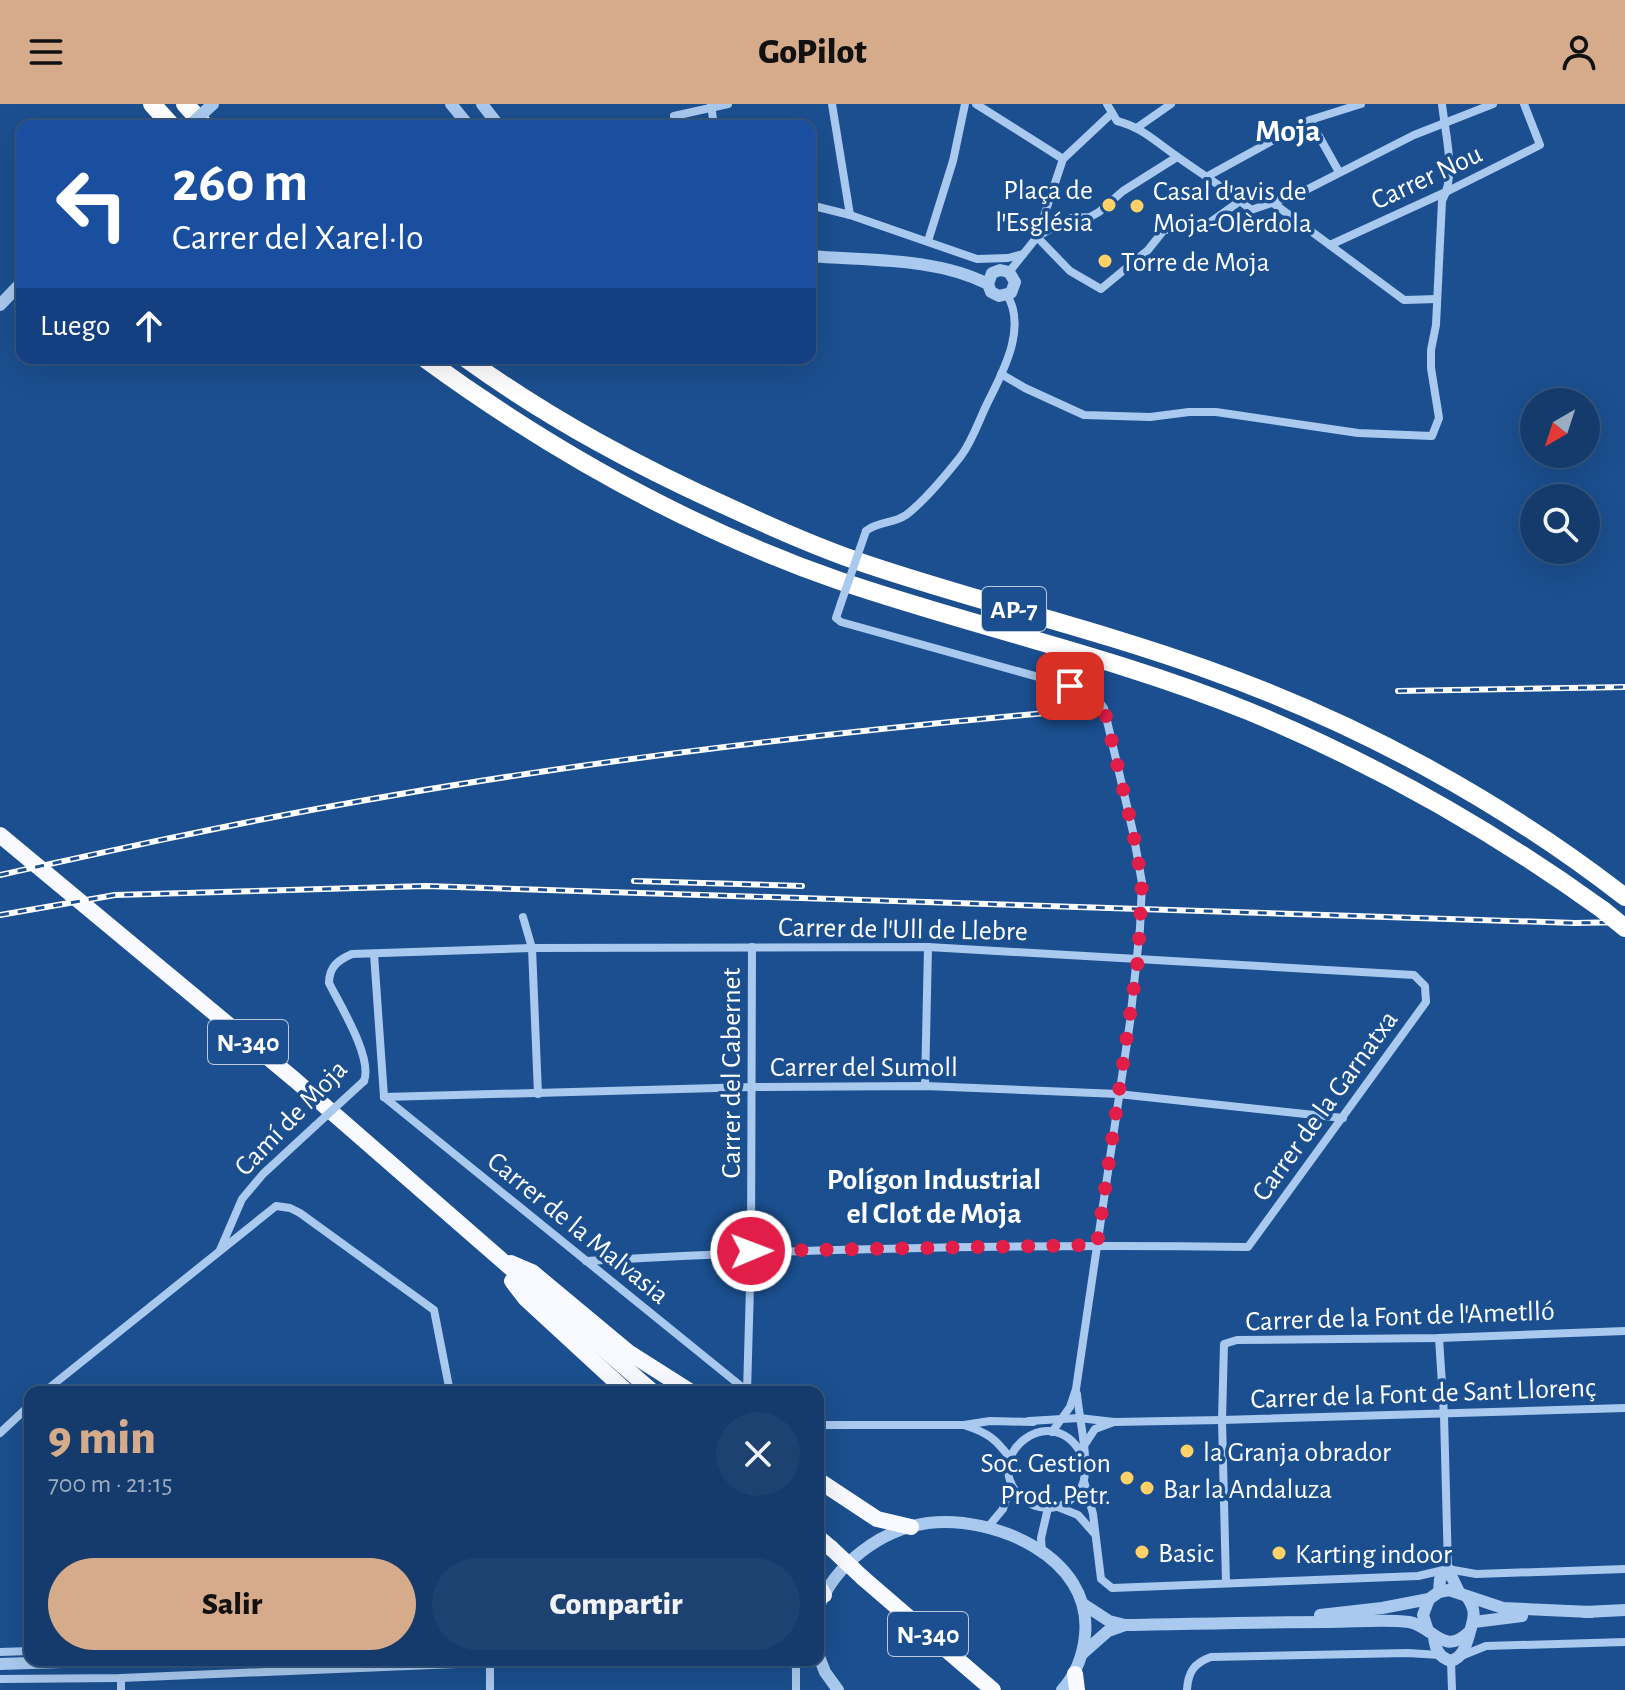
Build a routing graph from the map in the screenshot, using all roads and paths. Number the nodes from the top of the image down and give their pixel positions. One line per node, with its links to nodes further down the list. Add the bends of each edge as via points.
1 (152, 104): 19 (highway)
2 (185, 104): 21 (highway)
3 (213, 104): 20 (street, bridge)
4 (451, 104): 22 (street)
5 (482, 104): 23 (street)
6 (728, 104): 15 (street)
7 (832, 104): 35 (street)
8 (965, 104): 37 (street)
9 (976, 104): 28 (street)
10 (1107, 104): 17 (street)
11 (1171, 104): 26 (street)
12 (1361, 104): 24 (street)
13 (1442, 104): 25 (street)
14 (1524, 104): 31 (street, Carrer Nou, via 1540,145)
15 (711, 105): 18 (street)
16 (1488, 105): 25 (street)
17 (1112, 113): 26 (street, via 1117,121); 28 (street)
18 (674, 116)
19 (167, 120)
20 (196, 120)
21 (200, 120)
22 (464, 120)
23 (494, 120)
24 (1310, 120): 29 (street); 30 (street)
25 (1446, 123): 29 (street); 31 (street)
26 (1138, 127): 27 (street)
27 (1177, 157): 30 (street); 36 (street, via 1090,217 1071,218)
28 (1063, 159): 36 (street)
29 (1339, 172): 33 (street)
30 (1208, 176): 32 (street)
31 (1448, 191): 38 (street, Carrer Nou); 46 (street, via 1442,201)
32 (1240, 201): 33 (street, via 1251,210); 36 (street, via 1202,228 1164,230 1101,289 1070,271)
33 (1273, 203): 38 (street)
34 (816, 206): 35 (street)
35 (850, 215): 37 (street)
36 (1037, 237): 39 (street)
37 (928, 241): 41 (street)
38 (1330, 245): 46 (street, via 1404,300)
39 (1023, 254): 41 (street); 42 (street)
40 (816, 256): 43 (street, via 930,266)
41 (989, 259): 42 (street)
42 (1004, 271): 43 (street, via 992,273); 45 (street, via 1014,278)
43 (988, 284): 45 (street, via 995,295)
44 (16, 288): 47 (street)
45 (1007, 295): 50 (street, via 1014,322)
46 (1437, 299): 50 (street, via 1431,368 1439,418 1432,436 1358,433 1216,412 1084,415)
47 (0, 305)
48 (432, 364): 54 (highway, AP-7, bridge, via 601,473 793,563 1184,687 1321,743 1478,827)
49 (474, 364): 52 (highway, AP-7, via 653,474 794,537 1146,648 1327,718 1491,805)
50 (1001, 374): 59 (street, bridge, via 960,456 908,514 866,531 836,618 1096,697 1104,708 1142,883)
51 (0, 835): 70 (highway, N-340, via 295,1080)
52 (1625, 895)
53 (523, 917): 57 (street)
54 (1625, 928)
55 (752, 947): 56 (street, Carrer de l'Ull de Llebre); 57 (street, Carrer de l'Ull de Llebre); 62 (street, Carrer del Cabernet)
56 (928, 947): 59 (street, Carrer de l'Ull de Llebre); 61 (street)
57 (532, 948): 58 (street, Carrer de l'Ull de Llebre); 63 (street)
58 (374, 954): 65 (street); 68 (street, Camí de Moja, bridge, via 352,954 329,974 365,1059 364,1081 263,1174 242,1199)
59 (1138, 959): 60 (street, Carrer de l'Ull de Llebre, via 1414,975); 64 (street)
60 (1425, 986): 66 (street, Carrer de la Garnatxa, via 1426,1002)
61 (925, 1086): 62 (street, Carrer del Sumoll); 64 (street, Carrer del Sumoll)
62 (753, 1087): 63 (street, Carrer del Sumoll); 69 (street, Carrer del Cabernet)
63 (538, 1094): 65 (street, Carrer del Sumoll)
64 (1118, 1094): 66 (street, Carrer del Sumoll); 67 (street)
65 (384, 1097): 71 (street, Carrer de la Malvasia)
66 (1343, 1118): 67 (street, Carrer de la Garnatxa, via 1248,1247)
67 (1097, 1245): 69 (street); 81 (street)
68 (219, 1251): 74 (street); 75 (street, via 276,1206 300,1213 434,1310)
69 (751, 1251): 71 (street); 80 (street, Carrer del Cabernet)
70 (492, 1254): 76 (highway, via 525,1298); 77 (highway, N-340); 78 (highway, via 532,1272 628,1352)
71 (586, 1261): 79 (street, Carrer de la Malvasia)
72 (1625, 1331): 73 (street, Carrer de la Font de l'Ametlló)
73 (1439, 1338): 84 (street); 87 (street, Carrer de la Font de l'Ametlló, via 1224,1344)
74 (51, 1386)
75 (449, 1386)
76 (620, 1386)
77 (646, 1386)
78 (682, 1386)
79 (740, 1386)
80 (747, 1386)
81 (1076, 1389): 85 (street); 86 (street)
82 (1625, 1408): 84 (street, Carrer de la Font de Sant Llorenç)
83 (24, 1411): 93 (street)
84 (1444, 1415): 87 (street, Carrer de la Font de Sant Llorenç); 106 (street)
85 (1063, 1418): 86 (street, Carrer de la Font de Sant Llorenç); 88 (street, Carrer de la Font de Sant Llorenç); 92 (street)
86 (1079, 1418): 89 (street, Carrer de la Font de Sant Llorenç); 94 (street)
87 (1222, 1420): 89 (street, Carrer de la Font de Sant Llorenç); 108 (street, Carrer de la Font de l'Ametlló)
88 (1029, 1421): 91 (street, Carrer de la Font de Sant Llorenç); 92 (street)
89 (1114, 1422): 94 (street, via 1089,1434)
90 (824, 1425): 91 (street, Carrer de la Font de Sant Llorenç)
91 (964, 1425): 95 (street, via 986,1432)
92 (1051, 1431): 95 (street, via 1025,1438); 96 (street, via 1072,1440)
93 (0, 1433)
94 (1083, 1449): 96 (street)
95 (1010, 1458): 98 (street)
96 (1084, 1459): 97 (street)
97 (1084, 1481): 100 (street, via 1074,1497); 103 (street)
98 (1011, 1482): 100 (street, via 1025,1501); 102 (street, via 1003,1509)
99 (824, 1484): 101 (highway, via 877,1519)
100 (1053, 1508): 103 (street, via 1078,1515); 105 (street, via 1041,1538)
101 (911, 1527): 102 (street, via 942,1522); 109 (street, via 857,1556)
102 (988, 1527): 105 (street)
103 (1096, 1537): 108 (street, via 1101,1579 1112,1588)
104 (824, 1542): 137 (highway, N-340, bridge)
105 (1042, 1552): 112 (street, via 1068,1575)
106 (1448, 1569): 107 (street, via 1476,1574); 108 (street, via 1418,1576); 110 (street); 111 (street)
107 (1625, 1569)
108 (1226, 1583)
109 (824, 1592)
110 (1462, 1594): 111 (street, via 1449,1590); 114 (street, via 1503,1608); 117 (street, via 1474,1607)
111 (1434, 1596): 115 (street, via 1382,1608); 118 (street, via 1423,1615)
112 (1083, 1604): 116 (street); 122 (street)
113 (1625, 1610): 114 (street)
114 (1591, 1612): 117 (street, via 1508,1617)
115 (1261, 1622): 116 (street); 118 (street, via 1411,1622)
116 (1125, 1625): 122 (street, via 1108,1631)
117 (1472, 1627): 118 (street, via 1452,1641); 123 (street, via 1467,1644)
118 (1431, 1633): 123 (street)
119 (1625, 1642): 123 (street, via 1486,1646)
120 (24, 1651): 121 (street)
121 (0, 1652)
122 (1082, 1654): 132 (street)
123 (1450, 1657): 139 (street, via 1211,1657 1194,1667); 140 (street)
124 (24, 1663): 125 (street)
125 (0, 1664)
126 (398, 1666): 130 (street)
127 (490, 1666): 134 (street)
128 (795, 1666): 135 (street)
129 (823, 1666): 136 (street)
130 (121, 1678): 131 (street); 133 (street)
131 (0, 1679)
132 (1076, 1682): 138 (street)
133 (121, 1690)
134 (490, 1690)
135 (796, 1690)
136 (838, 1690)
137 (993, 1690)
138 (1062, 1690)
139 (1187, 1690)
140 (1452, 1690)

